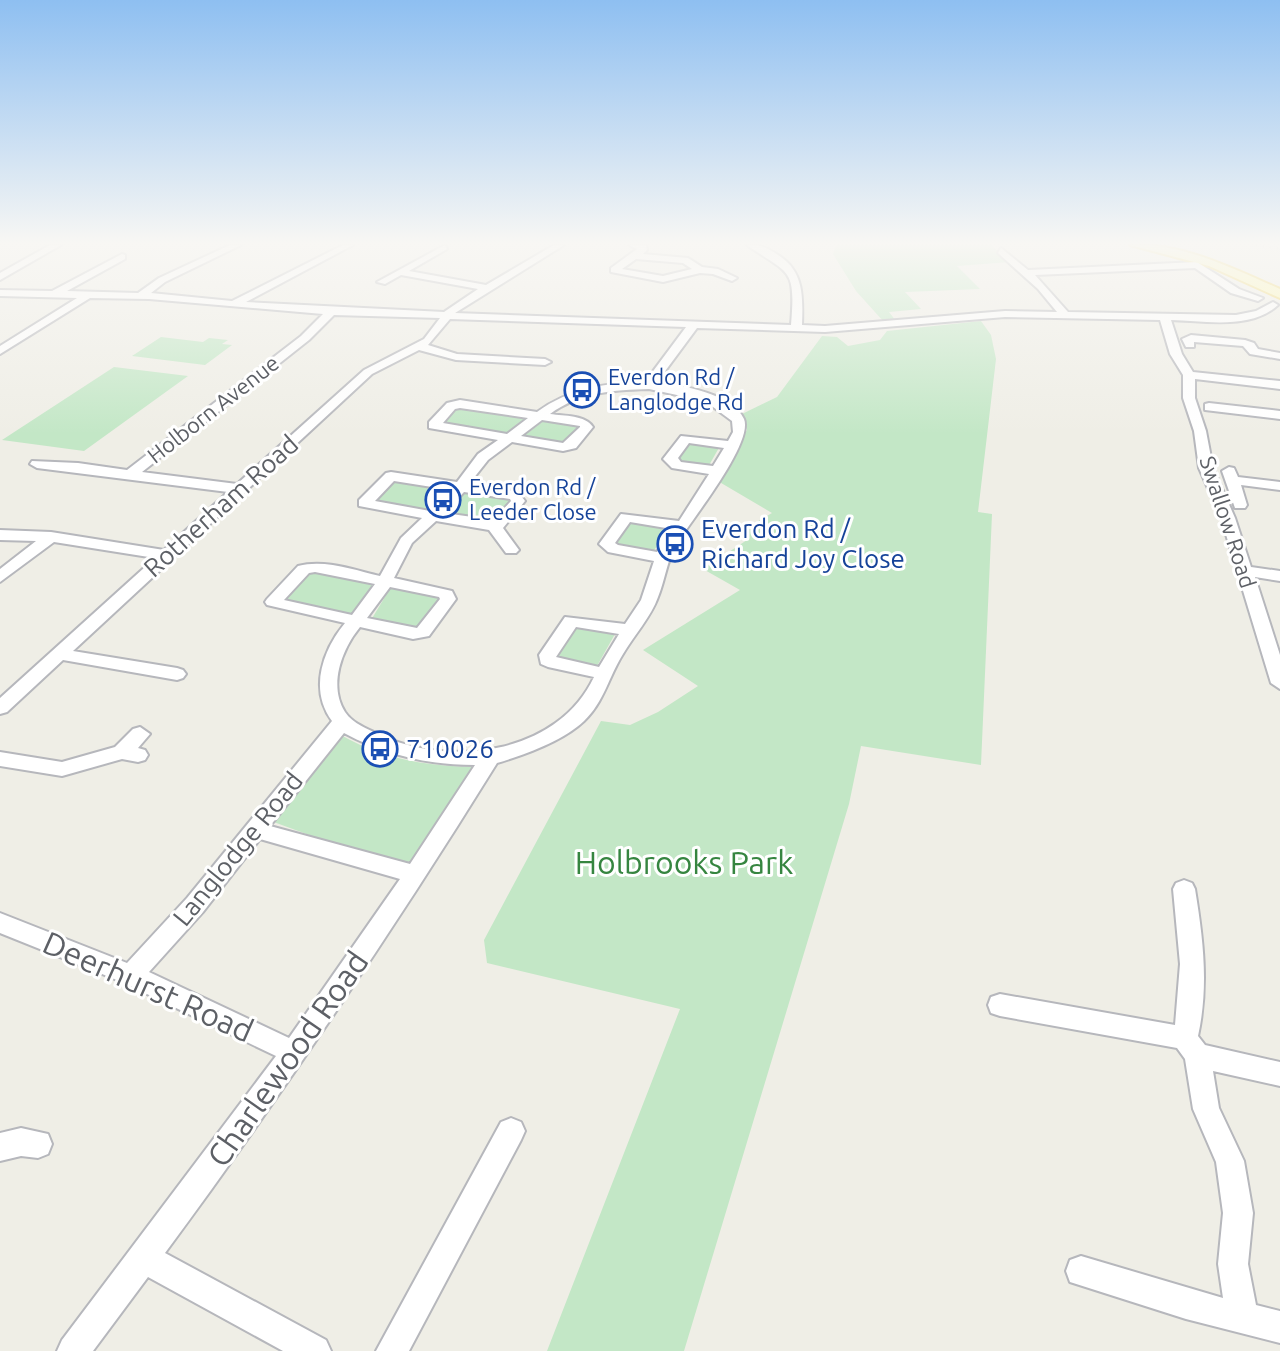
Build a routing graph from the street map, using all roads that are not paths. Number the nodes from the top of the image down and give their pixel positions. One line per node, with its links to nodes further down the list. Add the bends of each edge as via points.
1 (67, 308): 15 (street)
2 (291, 308): 7 (street)
3 (455, 308): 8 (street, Rotherham Road)
4 (798, 308): 12 (street)
5 (1058, 308): 9 (street)
6 (1265, 308): 10 (street, via 1247,323)
7 (332, 311): 8 (street); 28 (street, Holborn Avenue, via 305,338)
8 (446, 314): 11 (street); 14 (street, Rotherham Road, via 432,338)
9 (1065, 315): 10 (street); 12 (street, via 996,314)
10 (1165, 318): 18 (street, Swallow Road)
11 (694, 324): 12 (street); 19 (street)
12 (796, 328)
13 (1190, 345): 16 (street, via 1191,338 1245,343 1254,352)
14 (418, 346): 17 (street, via 456,357); 31 (street, Rotherham Road, via 368,372)
15 (0, 351)
16 (1280, 356)
17 (545, 362)
18 (1189, 375): 20 (street); 41 (street, Swallow Road, via 1189,398 1206,468)
19 (649, 385): 23 (street, via 591,390 556,404); 25 (street, via 691,392 726,407 740,426)
20 (1280, 385)
21 (1208, 407): 22 (street)
22 (1280, 415)
23 (542, 416): 24 (street); 24 (street, via 587,427 568,447); 24 (street, via 453,398 434,425)
24 (510, 438): 30 (street, via 483,457)
25 (730, 445): 27 (street); 27 (street, via 686,439 670,459 677,465)
26 (36, 464): 28 (street)
27 (716, 471): 35 (street)
28 (130, 474): 31 (street)
29 (1280, 486): 32 (street, via 1230,475)
30 (460, 487): 33 (street); 33 (street, via 391,476 364,503); 34 (street, via 519,498)
31 (240, 489): 39 (street, Rotherham Road)
32 (1240, 505)
33 (432, 516): 34 (street); 44 (street, via 406,541)
34 (494, 526): 38 (street)
35 (681, 526): 40 (street); 40 (street, via 626,517 607,544)
36 (0, 535): 37 (street)
37 (51, 537): 39 (street); 43 (street)
38 (511, 550)
39 (167, 555): 47 (street, Rotherham Road)
40 (663, 558): 46 (street, via 649,600)
41 (1244, 571): 42 (street); 50 (street, Swallow Road)
42 (1280, 576)
43 (0, 577)
44 (384, 581): 45 (street); 45 (street, via 446,594 448,599 419,634); 45 (street, via 308,567 274,598 277,604)
45 (356, 622): 52 (street, via 330,664 329,694)
46 (629, 630): 49 (street); 49 (street, via 571,621 548,655 554,663)
47 (59, 654): 48 (street); 51 (street, Rotherham Road)
48 (170, 667)
49 (605, 674): 54 (street, via 576,718 522,749)
50 (1280, 683)
51 (0, 708)
52 (343, 721): 54 (street, via 363,737 419,754); 56 (street, Langlodge Road)
53 (140, 734): 55 (street, via 130,754 90,764 62,769)
54 (490, 758): 57 (street, Charlewood Road)
55 (0, 759)
56 (256, 830): 57 (street); 60 (street, Langlodge Road)
57 (417, 875): 63 (street, Charlewood Road)
58 (1184, 889): 62 (street, via 1192,938)
59 (0, 923): 60 (street, Deerhurst Road)
60 (131, 975): 63 (street, Deerhurst Road)
61 (1000, 1005): 62 (street)
62 (1191, 1046): 64 (street); 70 (street, via 1206,1109 1230,1161 1238,1213 1233,1264)
63 (295, 1053): 68 (street, Charlewood Road)
64 (1280, 1074)
65 (511, 1131): 74 (street)
66 (38, 1144): 67 (street)
67 (0, 1147)
68 (144, 1258): 72 (street, Charlewood Road); 73 (street)
69 (1081, 1271): 70 (street)
70 (1242, 1317): 71 (street)
71 (1280, 1327)
72 (73, 1351)
73 (315, 1351)
74 (392, 1351)

